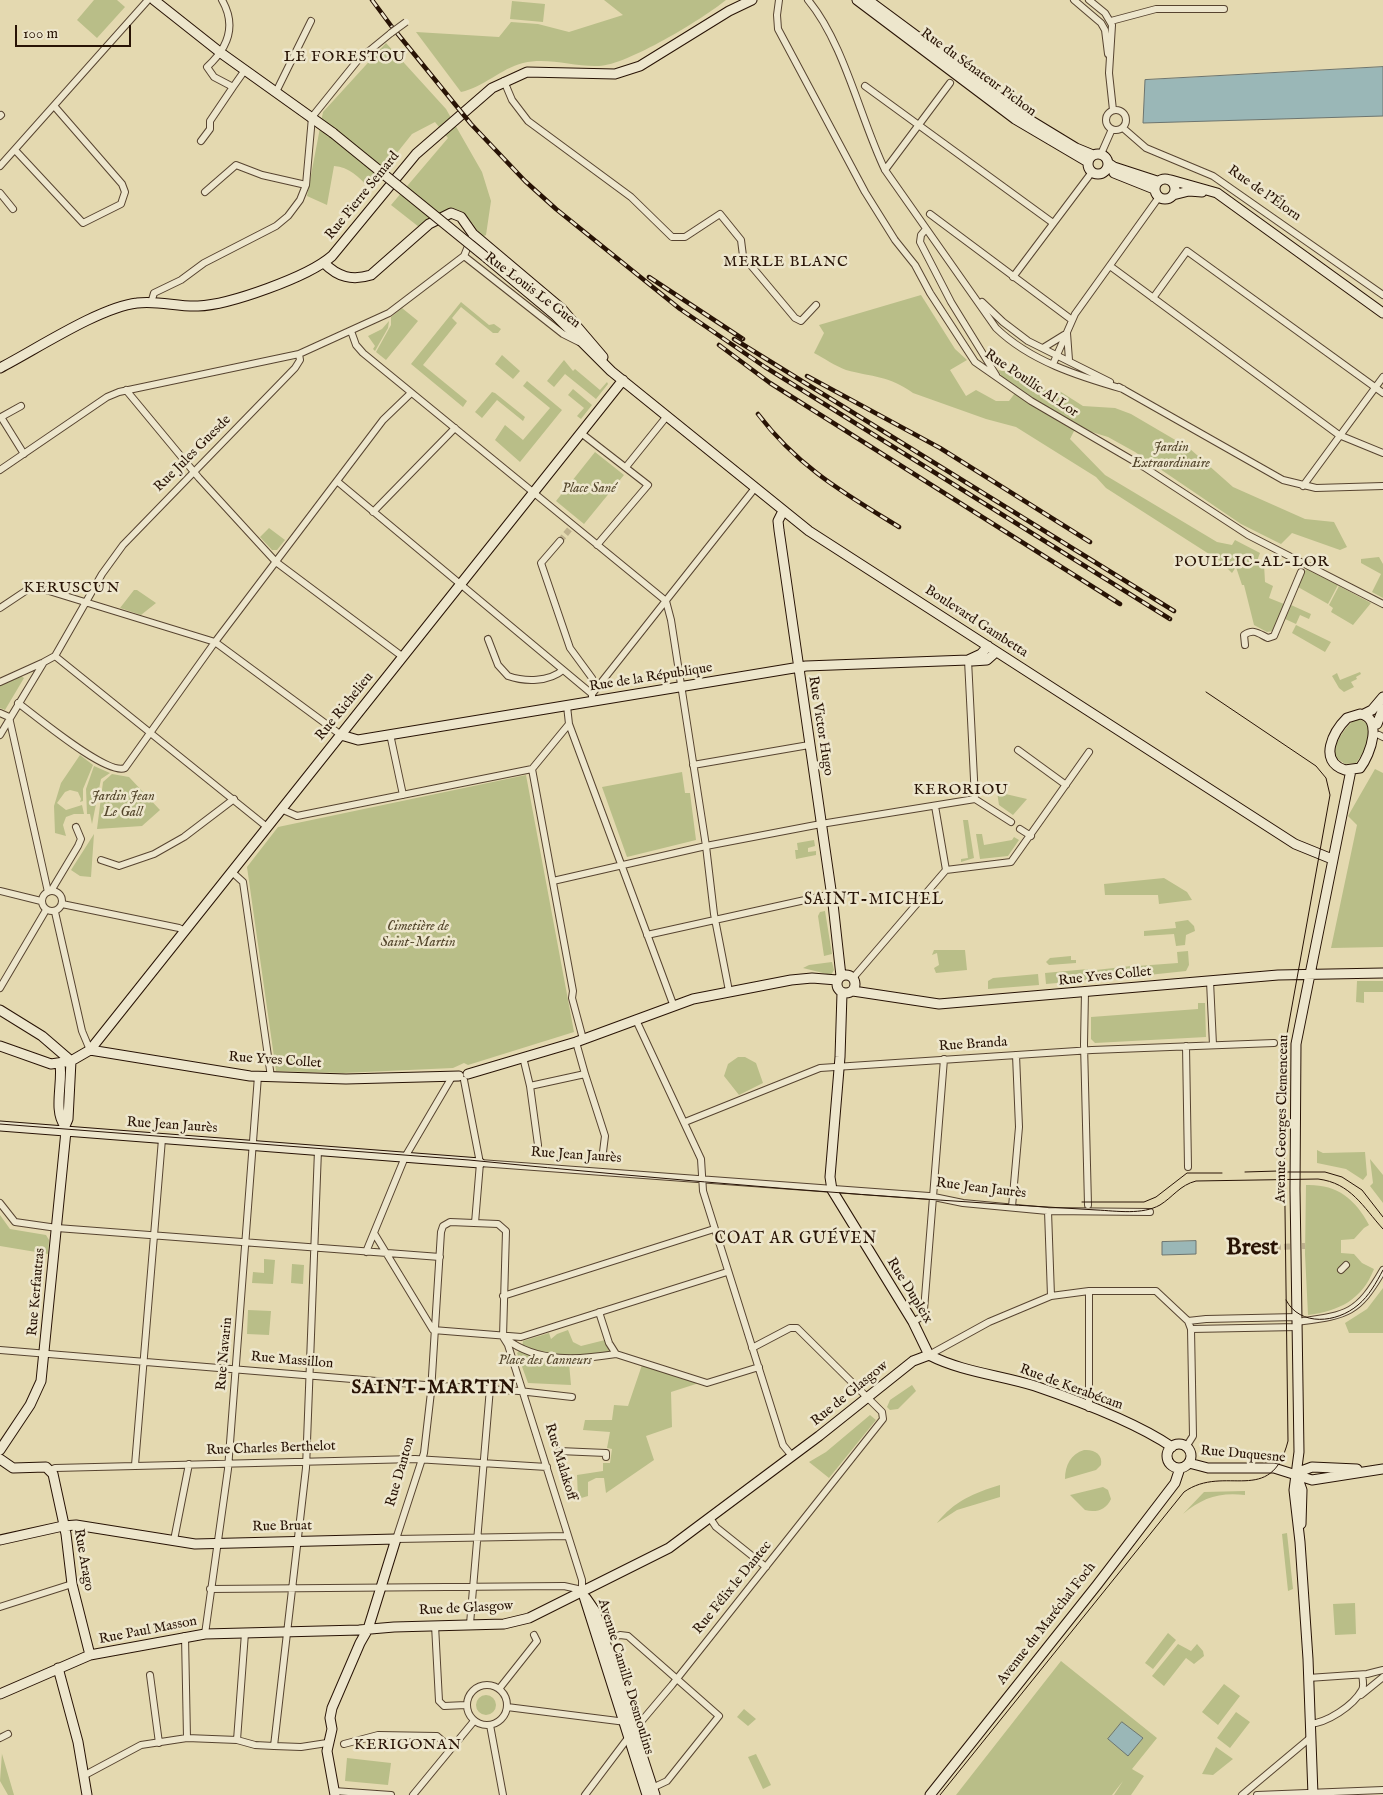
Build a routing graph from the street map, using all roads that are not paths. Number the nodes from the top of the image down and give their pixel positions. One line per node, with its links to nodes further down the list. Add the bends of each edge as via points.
1 (148, 0): 25 (street)
2 (154, 0): 17 (street, Boulevard Gambetta)
3 (222, 0): 17 (street, via 230,35)
4 (739, 0): 13 (street, Rue Pierre Semard)
5 (752, 0): 13 (street, Rue Pierre Semard)
6 (779, 0): 69 (street, Rue Poullic Al Lor, via 778,29 821,113 865,192 915,265)
7 (808, 0): 36 (street, via 829,32)
8 (857, 0): 33 (street, Rue du Sénateur Pichon, via 1016,119)
9 (868, 0): 33 (street, Rue du Sénateur Pichon, via 1030,120)
10 (1089, 0): 16 (street)
11 (1075, 1): 18 (street, via 1103,27)
12 (1224, 9): 16 (street, via 1156,9)
13 (729, 11): 20 (street, Rue Pierre Semard, via 628,71 598,75 536,71)
14 (311, 21): 24 (street)
15 (407, 21): 27 (street, bridge, via 358,60)
16 (1111, 22): 18 (street)
17 (221, 53): 19 (street, Boulevard Gambetta); 23 (street, via 207,67 214,77)
18 (1109, 60): 26 (street)
19 (245, 70): 23 (street); 24 (street, Boulevard Gambetta)
20 (504, 81): 53 (street, Rue Pierre Semard, via 416,154); 60 (street, via 512,100 528,121 631,197 672,238 685,237 720,214 741,240 743,256 795,318 801,321)
21 (950, 83): 28 (street)
22 (865, 86): 28 (street)
23 (233, 87): 31 (street)
24 (276, 92): 27 (street, Boulevard Gambetta)
25 (55, 107): 32 (street); 32 (street, via 122,184 125,198 121,204 83,223)
26 (1113, 110): 29 (street, via 1120,110 1126,116); 30 (street, via 1106,118)
27 (312, 117): 39 (street); 66 (street, Boulevard Gambetta, bridge, via 488,259 555,316)
28 (918, 125): 36 (street); 47 (street)
29 (1123, 128): 30 (street); 56 (street, Rue de l'Élorn, via 1146,148 1213,176)
30 (1112, 129): 33 (street)
31 (201, 141)
32 (15, 150): 34 (street)
33 (1094, 157): 35 (street); 37 (street)
34 (0, 166)
35 (1106, 167): 37 (street, via 1098,174); 40 (street)
36 (885, 170): 48 (street)
37 (1092, 172): 47 (street)
38 (1171, 180): 40 (street, via 1164,178); 43 (street, via 1176,189); 61 (street, Rue de l'Élorn, via 1216,193)
39 (306, 185): 41 (street, via 236,165); 59 (street, via 300,200 276,226 154,293)
40 (1156, 185): 44 (street)
41 (204, 192)
42 (0, 193): 45 (street)
43 (1173, 195): 44 (street, via 1166,199); 62 (street, via 1189,191 1215,196)
44 (1159, 197): 54 (street)
45 (13, 209)
46 (930, 214): 55 (street)
47 (1053, 223): 55 (street)
48 (926, 229): 50 (street); 51 (street, via 920,239)
49 (473, 234): 52 (street, Rue Louis Le Guen); 53 (street, via 460,217 451,213 429,224 371,274 360,278 346,277 336,274); 77 (street, Boulevard Gambetta, via 562,309)
50 (934, 239): 51 (street); 57 (street)
51 (925, 251): 70 (street)
52 (464, 256): 64 (street, via 389,313); 66 (street, Rue Louis Le Guen, via 563,334)
53 (324, 263): 59 (street, Rue Pierre Semard, via 281,284 210,305)
54 (1110, 266): 58 (street); 63 (street)
55 (1013, 277): 63 (street)
56 (1383, 295)
57 (976, 296): 67 (street, via 1014,331); 73 (street, via 1004,336)
58 (1153, 298): 78 (street, via 1188,251); 88 (street)
59 (152, 303): 74 (street, Rue Pierre Semard, via 137,303 102,315)
60 (816, 305)
61 (1383, 313)
62 (1383, 317)
63 (1072, 320): 65 (street)
64 (351, 331): 68 (street); 81 (street, via 363,353)
65 (1067, 333): 67 (street); 71 (street); 72 (street)
66 (584, 346): 77 (street, Boulevard Gambetta)
67 (1043, 348): 71 (street)
68 (299, 354): 80 (street); 93 (street, Rue Jules Guesde, via 296,368)
69 (969, 354): 70 (street, via 975,357); 75 (street, Rue Poullic Al Lor, via 984,370)
70 (982, 354): 75 (street)
71 (1057, 354): 72 (street); 73 (street)
72 (1068, 360): 79 (street)
73 (1053, 364): 79 (street)
74 (0, 368)
75 (997, 377): 108 (street, Rue Poullic Al Lor, via 1248,535)
76 (1383, 377): 78 (street)
77 (623, 380): 84 (street, Boulevard Gambetta); 87 (street, Rue Richelieu)
78 (1375, 387): 82 (street); 88 (street)
79 (1122, 389): 95 (street, via 1272,474)
80 (126, 390): 90 (street, via 107,397); 93 (street)
81 (412, 393): 86 (street); 94 (street, via 383,420)
82 (1383, 393)
83 (21, 406): 85 (street)
84 (667, 416): 91 (street); 97 (street, Boulevard Gambetta)
85 (1, 418): 90 (street)
86 (455, 428): 98 (street); 100 (street)
87 (581, 433): 91 (street); 98 (street, Rue Richelieu)
88 (1339, 435): 89 (street); 95 (street)
89 (1383, 453)
90 (24, 454): 92 (street)
91 (626, 467): 102 (street, via 648,485)
92 (0, 470)
93 (194, 471): 103 (street); 107 (street, Rue Jules Guesde, via 123,544)
94 (338, 482): 100 (street); 103 (street)
95 (1303, 486): 96 (street)
96 (1383, 486)
97 (755, 488): 99 (street, Boulevard Gambetta); 106 (street)
98 (533, 493): 102 (street); 105 (street, Rue Richelieu)
99 (783, 511): 113 (street, Boulevard Gambetta); 119 (street, Rue Victor Hugo, via 778,521)
100 (373, 512): 105 (street)
101 (560, 541): 121 (street, via 541,563 570,648)
102 (597, 545): 106 (street)
103 (276, 562): 111 (street); 116 (street)
104 (1301, 572): 112 (street, via 1274,636 1268,638 1255,631 1250,632 1244,635)
105 (460, 584): 116 (street, Rue Richelieu); 120 (street)
106 (666, 601): 123 (street); 125 (street)
107 (85, 603): 109 (street, via 36,587); 111 (street); 115 (street, Rue Jules Guesde)
108 (1383, 604)
109 (0, 608)
110 (488, 638): 120 (street, via 498,665 508,676 545,679)
111 (215, 642): 134 (street); 137 (street)
112 (1245, 645)
113 (988, 646): 114 (street, Boulevard Gambetta); 117 (street, via 982,654)
114 (996, 652): 117 (street, Rue de la République, via 987,660); 158 (street, Boulevard Gambetta, via 1295,844)
115 (56, 656): 118 (street); 134 (street)
116 (403, 657): 137 (street, Rue Richelieu)
117 (968, 660): 119 (street, Rue de la République, via 827,663); 148 (street)
118 (44, 662): 122 (street); 126 (street)
119 (798, 667): 123 (street, Rue de la République); 139 (street, Rue Victor Hugo)
120 (563, 670): 125 (street)
121 (592, 678)
122 (0, 682)
123 (682, 686): 125 (street, Rue de la République); 142 (street)
124 (1383, 697): 130 (street)
125 (592, 698): 127 (street, Rue de la République)
126 (18, 703): 131 (street); 134 (street, via 97,761 115,770 130,763)
127 (567, 706): 132 (street); 135 (street, Rue de la République)
128 (1383, 709): 133 (street)
129 (0, 713): 131 (street)
130 (1364, 714): 133 (street); 144 (street, via 1347,718 1329,745 1334,764)
131 (9, 717): 136 (street); 165 (street)
132 (569, 724): 143 (street); 160 (street)
133 (1377, 724): 138 (street)
134 (150, 733): 147 (street)
135 (390, 734): 137 (street, Rue de la République, via 358,740); 146 (street)
136 (0, 735)
137 (341, 735): 150 (street, Rue Richelieu)
138 (1381, 736): 144 (street, via 1362,765)
139 (809, 745): 142 (street); 152 (street, Rue Victor Hugo)
140 (1018, 750): 145 (street)
141 (1089, 752): 145 (street)
142 (693, 765): 157 (street)
143 (532, 768): 146 (street); 163 (street)
144 (1351, 770): 158 (street, Avenue Georges Clemenceau)
145 (1066, 784): 156 (street)
146 (403, 796): 150 (street, via 297,816)
147 (234, 799): 154 (street); 159 (street, via 184,837 154,854 119,866)
148 (975, 799): 149 (street); 151 (street)
149 (934, 806): 152 (street); 161 (street)
150 (281, 809): 154 (street, Rue Richelieu)
151 (1010, 822)
152 (821, 824): 157 (street); 166 (street, Rue Victor Hugo)
153 (76, 827): 165 (street, via 81,839)
154 (268, 827): 162 (street, Rue Richelieu)
155 (1020, 829): 156 (street)
156 (1031, 836): 161 (street, via 1011,862)
157 (706, 846): 160 (street); 171 (street)
158 (1332, 859): 175 (street, Avenue Georges Clemenceau)
159 (100, 860)
160 (622, 866): 163 (street); 173 (street)
161 (946, 870): 177 (street)
162 (232, 872): 172 (street, Rue Richelieu); 199 (street, via 243,882)
163 (552, 881): 184 (street)
164 (0, 891): 167 (street)
165 (50, 891): 167 (street, via 43,895); 168 (street, via 60,895)
166 (832, 894): 171 (street); 177 (street, Rue Victor Hugo)
167 (41, 901): 169 (street)
168 (62, 904): 170 (street); 172 (street)
169 (46, 910): 170 (street); 178 (street)
170 (55, 912): 189 (street, via 82,1031)
171 (715, 919): 173 (street); 179 (street)
172 (185, 931): 189 (street, Rue Richelieu)
173 (647, 934): 181 (street)
174 (1383, 973): 175 (street, Rue Yves Collet)
175 (1309, 976): 176 (street, Rue Yves Collet, via 1278,975); 241 (street, Avenue Georges Clemenceau, via 1296,1044)
176 (1210, 981): 180 (street, Rue Yves Collet); 186 (street)
177 (846, 984): 179 (street, Rue Yves Collet, via 800,979); 180 (street, Rue Yves Collet, via 904,1000 939,1004); 196 (street)
178 (0, 988)
179 (730, 991): 181 (street, Rue Yves Collet)
180 (1085, 992): 190 (street)
181 (673, 1004): 183 (street, Rue Yves Collet)
182 (0, 1010): 194 (street, via 42,1036)
183 (636, 1020): 184 (street, Rue Yves Collet); 202 (street)
184 (579, 1040): 192 (street, Rue Yves Collet); 197 (street)
185 (1274, 1043): 186 (street, Rue Branda)
186 (1213, 1045): 188 (street, Rue Branda)
187 (0, 1046): 195 (street, via 42,1062)
188 (1186, 1046): 190 (street, Rue Branda); 212 (street)
189 (90, 1050): 194 (street); 198 (street, Rue Yves Collet)
190 (1084, 1051): 191 (street, Rue Branda); 217 (street)
191 (1016, 1055): 193 (street, Rue Branda); 218 (street, via 1019,1127)
192 (523, 1057): 200 (street, Rue Yves Collet); 201 (street)
193 (944, 1059): 196 (street, Rue Branda); 215 (street)
194 (71, 1061): 195 (street); 204 (street)
195 (60, 1064): 204 (street, via 59,1118)
196 (839, 1068): 202 (street, Rue Branda, via 820,1068); 214 (street, via 830,1177)
197 (585, 1074): 201 (street); 209 (street, via 604,1136)
198 (258, 1076): 199 (street, Rue Yves Collet); 206 (street, Rue Navarin)
199 (270, 1077): 200 (street, Rue Yves Collet)
200 (461, 1077): 210 (street); 211 (street)
201 (530, 1086): 207 (street)
202 (685, 1122): 213 (street, via 701,1159)
203 (0, 1126): 204 (street, Rue Jean Jaurès)
204 (66, 1128): 205 (street, Rue Jean Jaurès); 222 (street, Rue Kerfautras)
205 (162, 1139): 206 (street, Rue Jean Jaurès); 225 (street)
206 (253, 1145): 208 (street, Rue Jean Jaurès); 226 (street, Rue Navarin)
207 (538, 1145)
208 (318, 1150): 210 (street, Rue Jean Jaurès); 227 (street)
209 (604, 1152)
210 (405, 1157): 211 (street, Rue Jean Jaurès); 224 (street)
211 (480, 1163): 213 (street, Rue Jean Jaurès); 221 (street)
212 (1188, 1166)
213 (702, 1180): 214 (street, Rue Jean Jaurès); 223 (street)
214 (832, 1190): 215 (street, Rue Jean Jaurès); 240 (street, Rue Dupleix)
215 (934, 1197): 218 (street, Rue Jean Jaurès); 240 (street, via 924,1310)
216 (0, 1203): 222 (street, via 15,1222)
217 (1088, 1205)
218 (1012, 1207): 219 (street, Rue Jean Jaurès)
219 (1048, 1211): 220 (street, Rue Jean Jaurès); 237 (street)
220 (1150, 1212)
221 (476, 1223): 230 (street, Rue Danton, via 450,1222 444,1226); 236 (street, via 498,1224 506,1231)
222 (56, 1228): 225 (street); 247 (street, Rue Kerfautras)
223 (714, 1229): 234 (street); 236 (street)
224 (374, 1233): 228 (street); 229 (street)
225 (155, 1235): 226 (street); 250 (street)
226 (246, 1242): 227 (street); 252 (street, Rue Navarin)
227 (314, 1248): 228 (street); 253 (street)
228 (366, 1252): 229 (street)
229 (385, 1253): 230 (street); 243 (street)
230 (440, 1257): 243 (street, Rue Danton)
231 (1346, 1265): 232 (street)
232 (1341, 1270)
233 (1382, 1271): 241 (street, via 1369,1294 1349,1311 1330,1318)
234 (727, 1272): 238 (street); 245 (street)
235 (1089, 1291): 237 (street, Rue de Glasgow); 239 (street, Rue de Glasgow, via 1156,1291); 259 (street)
236 (503, 1296): 244 (street)
237 (1051, 1296): 249 (street, Rue de Glasgow, via 989,1322)
238 (599, 1312): 244 (street, via 521,1337); 248 (street)
239 (1188, 1321): 241 (street); 242 (street)
240 (913, 1322): 249 (street, Rue Dupleix)
241 (1297, 1322): 242 (street); 277 (street, Avenue Georges Clemenceau, via 1299,1452)
242 (1191, 1329): 261 (street, via 1193,1436)
243 (433, 1330): 244 (street); 254 (street, Rue Danton)
244 (503, 1337): 248 (street, via 520,1349 549,1358); 256 (street, Rue Malakoff)
245 (752, 1348): 251 (street); 258 (street, Rue Félix le Dantec, via 793,1327 797,1328)
246 (0, 1350): 247 (street, Rue Massillon)
247 (45, 1354): 250 (street, Rue Massillon); 262 (street, Rue Kerfautras, via 36,1394)
248 (616, 1354): 251 (street, via 708,1383)
249 (929, 1355): 258 (street, Rue de Glasgow, via 913,1361); 259 (street, Rue de Kerabécam, via 949,1365 1035,1386)
250 (145, 1362): 252 (street, Rue Massillon); 272 (street)
251 (758, 1367): 264 (street, via 783,1445)
252 (237, 1369): 253 (street, Rue Massillon); 271 (street, Rue Navarin)
253 (309, 1375): 254 (street, Rue Massillon); 268 (street)
254 (430, 1385): 255 (street, Rue Massillon); 267 (street, Rue Danton)
255 (490, 1388): 256 (street, Rue Massillon); 269 (street)
256 (523, 1391): 257 (street, Rue Massillon); 274 (street, Rue Malakoff)
257 (572, 1398)
258 (865, 1398): 264 (street, Rue de Glasgow); 287 (street, Rue Félix le Dantec, via 882,1412 883,1420)
259 (1089, 1408): 260 (street, Rue de Kerabécam)
260 (1172, 1446): 261 (street); 273 (street, via 1168,1459 1172,1465)
261 (1186, 1447): 273 (street, via 1191,1455)
262 (0, 1450)
263 (559, 1452): 265 (street, via 606,1453)
264 (792, 1456): 278 (street, Rue de Glasgow)
265 (606, 1457)
266 (0, 1459): 275 (street, Rue Charles Berthelot, via 13,1468 46,1467)
267 (422, 1460): 268 (street, Rue Charles Berthelot); 269 (street, Rue Charles Berthelot); 282 (street, Rue Danton)
268 (306, 1461): 271 (street, Rue Charles Berthelot); 285 (street)
269 (483, 1463): 274 (street, Rue Charles Berthelot); 281 (street)
270 (189, 1464): 271 (street, Rue Charles Berthelot); 272 (street, Rue Charles Berthelot); 284 (street)
271 (228, 1464): 286 (street, Rue Navarin)
272 (135, 1465): 275 (street, Rue Charles Berthelot)
273 (1184, 1465): 277 (street, Rue Duquesne, via 1270,1468); 345 (street, Avenue du Maréchal Foch, via 1175,1483 1097,1585)
274 (547, 1467): 280 (street, Rue Malakoff)
275 (50, 1470): 279 (street, Rue Arago)
276 (1379, 1470): 277 (street, Rue Duquesne, via 1312,1480)
277 (1296, 1474): 311 (street, Avenue Georges Clemenceau, via 1302,1490 1300,1542)
278 (710, 1518): 287 (street, via 716,1527); 293 (street, Rue de Glasgow, via 669,1548)
279 (63, 1526): 283 (street, Rue Bruat); 284 (street, Rue Bruat, via 76,1525); 288 (street, Rue Arago)
280 (567, 1536): 281 (street, Rue Bruat); 293 (street, Rue Malakoff)
281 (476, 1538): 282 (street, Rue Bruat); 290 (street)
282 (396, 1539): 285 (street, Rue Bruat); 289 (street, Rue Danton)
283 (0, 1540)
284 (174, 1540): 286 (street, Rue Bruat, via 195,1544)
285 (298, 1541): 286 (street, Rue Bruat); 291 (street)
286 (218, 1542): 292 (street, Rue Navarin)
287 (766, 1567): 310 (street, Rue Félix le Dantec)
288 (72, 1584): 294 (street); 304 (street, Rue Arago)
289 (382, 1587): 290 (street); 291 (street); 297 (street, Rue Danton)
290 (473, 1587): 293 (street, via 564,1586); 295 (street)
291 (292, 1588): 292 (street); 298 (street)
292 (210, 1589): 300 (street, Rue Navarin)
293 (585, 1592): 295 (street, Rue de Glasgow, via 529,1618 504,1624); 303 (street, Avenue Camille Desmoulins, via 594,1607); 317 (street, Avenue Camille Desmoulins, via 587,1610)
294 (0, 1607)
295 (470, 1624): 296 (street, Rue de Glasgow)
296 (435, 1625): 297 (street, Rue de Glasgow); 315 (street, via 439,1701 444,1706)
297 (368, 1630): 298 (street, Rue Paul Masson); 329 (street, Rue Danton, via 332,1708 332,1729)
298 (287, 1632): 299 (street, Rue Paul Masson); 331 (street)
299 (245, 1633): 300 (street, Rue Paul Masson); 327 (street)
300 (205, 1634): 302 (street, Rue Paul Masson)
301 (534, 1635): 312 (street, via 537,1641)
302 (185, 1636): 304 (street, Rue Paul Masson); 324 (street)
303 (605, 1640): 310 (street, via 628,1636); 321 (street, Avenue Camille Desmoulins)
304 (90, 1656): 305 (street, Rue Paul Masson)
305 (58, 1668): 313 (street, Rue Paul Masson); 333 (street, via 72,1715)
306 (1383, 1670): 307 (street)
307 (1362, 1674): 311 (street); 314 (street, via 1363,1688)
308 (150, 1675): 328 (street)
309 (1383, 1677): 314 (street)
310 (678, 1678): 321 (street, Rue Félix le Dantec); 335 (street, via 719,1716 667,1781)
311 (1308, 1678): 319 (street, Avenue Georges Clemenceau)
312 (499, 1689): 315 (street, via 487,1685 475,1688); 316 (street)
313 (0, 1694)
314 (1355, 1698): 319 (street, via 1330,1719 1321,1724)
315 (466, 1705): 318 (street)
316 (507, 1707): 317 (street); 320 (street, via 501,1719)
317 (624, 1720): 321 (street); 326 (street, Avenue Camille Desmoulins)
318 (474, 1721): 320 (street); 332 (street)
319 (1309, 1724): 325 (street, Avenue Georges Clemenceau)
320 (490, 1725): 343 (street)
321 (634, 1730): 326 (street, Rue Félix le Dantec); 335 (street, Avenue Camille Desmoulins)
322 (8, 1734): 323 (street)
323 (0, 1738)
324 (187, 1738): 327 (street); 328 (street)
325 (1310, 1738): 337 (street); 339 (street, Avenue Georges Clemenceau)
326 (629, 1739): 335 (street, Avenue Camille Desmoulins); 344 (street, Rue Félix le Dantec)
327 (237, 1740): 331 (street)
328 (159, 1743): 333 (street, via 141,1745)
329 (327, 1743): 331 (street, via 301,1747); 336 (street, Rue Danton)
330 (344, 1744): 332 (street, via 378,1735 437,1736)
331 (274, 1746)
332 (451, 1748): 342 (street)
333 (84, 1775): 340 (street)
334 (1383, 1790): 339 (street)
335 (650, 1792)
336 (335, 1793): 338 (street)
337 (1244, 1793): 346 (street)
338 (386, 1794): 341 (street)
339 (1313, 1794): 346 (street)
340 (87, 1795)
341 (391, 1795)
342 (413, 1795)
343 (503, 1795)
344 (585, 1795)
345 (930, 1795)
346 (1256, 1795)

